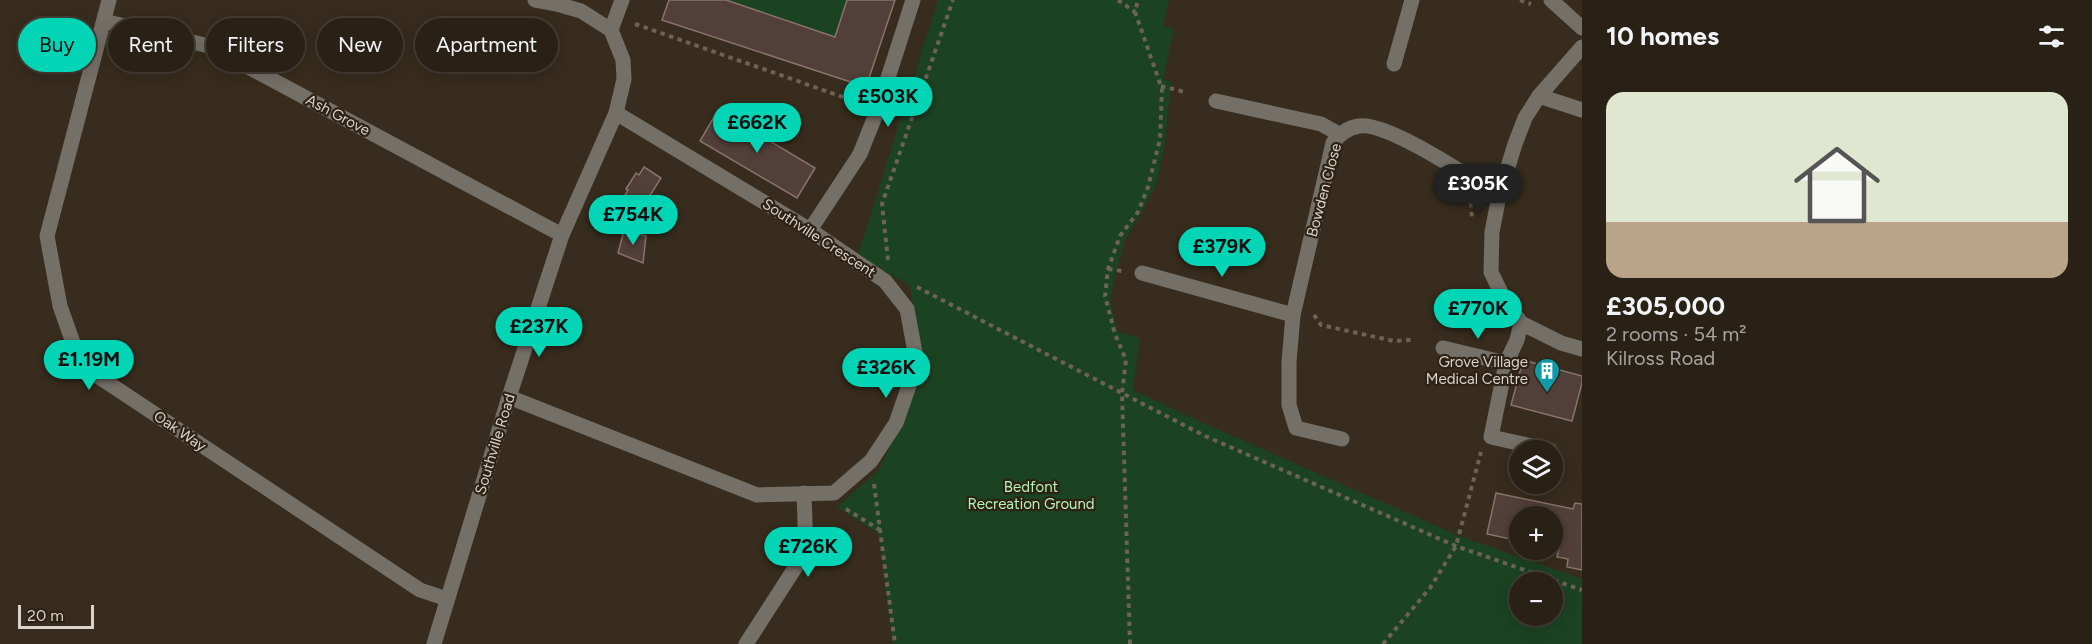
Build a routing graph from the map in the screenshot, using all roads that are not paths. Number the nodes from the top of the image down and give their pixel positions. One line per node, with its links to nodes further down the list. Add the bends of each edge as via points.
1 (109, 0): 7 (street, Oak Way)
2 (536, 0): 8 (street)
3 (622, 0): 8 (street)
4 (913, 0): 18 (street, via 860,154)
5 (1412, 0): 11 (street)
6 (1551, 0): 9 (street)
7 (104, 21): 19 (street, Ash Grove, via 208,46); 30 (street, Oak Way, via 47,236 60,306 81,365 420,590)
8 (613, 24): 15 (street, Southville Road, via 624,79)
9 (1582, 28)
10 (1582, 47): 12 (street)
11 (1394, 64)
12 (1539, 96): 14 (street); 17 (street, via 1515,144)
13 (1216, 101): 16 (street, via 1321,124)
14 (1582, 110)
15 (616, 113): 18 (street, Southville Crescent); 19 (street, Southville Road)
16 (1339, 134): 17 (street, Bowden Close, via 1360,126 1377,128 1410,142); 21 (street, Bowden Close)
17 (1499, 196): 22 (street, via 1492,232 1491,272)
18 (810, 230): 29 (street, Southville Crescent, via 885,281 907,309 917,363 896,423 871,461 834,493)
19 (562, 235): 26 (street, Southville Road)
20 (1142, 273): 21 (street)
21 (1293, 315): 27 (street, Bowden Close, via 1289,405 1296,428)
22 (1521, 323): 24 (street); 25 (street)
23 (1443, 348): 25 (street)
24 (1582, 349)
25 (1506, 363): 28 (street, via 1491,437)
26 (508, 398): 29 (street, via 757,495); 30 (street, Southville Road)
27 (1342, 439)
28 (1509, 441)
29 (804, 493): 32 (street, via 806,551)
30 (447, 599): 31 (street, Southville Road)
31 (434, 644)
32 (746, 644)

